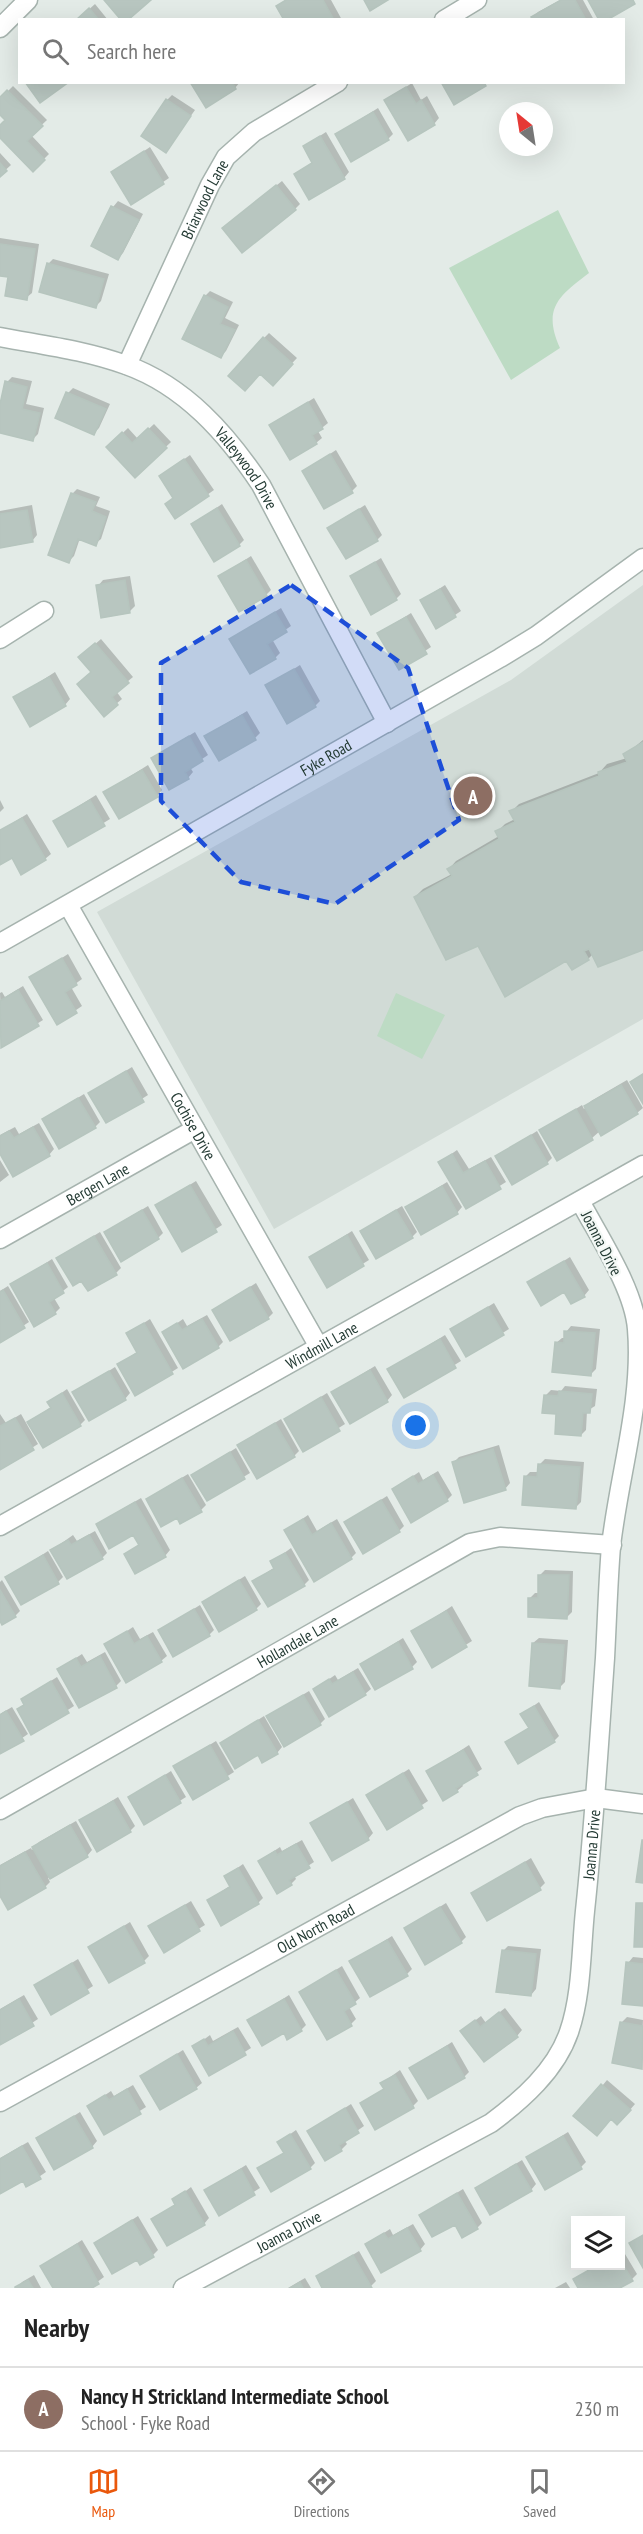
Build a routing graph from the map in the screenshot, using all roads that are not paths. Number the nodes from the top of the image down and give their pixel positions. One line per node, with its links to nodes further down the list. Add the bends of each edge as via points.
1 (28, 0): 4 (street)
2 (477, 0): 3 (street)
3 (447, 18)
4 (0, 28)
5 (335, 84): 7 (street, Briarwood Lane, via 254,132 226,157)
6 (0, 337): 7 (street, Valleywood Drive)
7 (127, 365): 11 (street, Valleywood Drive, via 162,383 213,421 242,456)
8 (643, 558): 11 (street, Fyke Road, via 536,636)
9 (44, 611): 10 (street)
10 (0, 639)
11 (387, 723): 12 (street, Fyke Road)
12 (68, 904): 13 (street, Fyke Road); 14 (street, Cochise Drive)
13 (0, 943)
14 (195, 1129): 17 (street, Bergen Lane); 18 (street, Cochise Drive)
15 (643, 1165): 16 (street, Windmill Lane)
16 (580, 1201): 18 (street, Windmill Lane); 20 (street, Joanna Drive, via 632,1301 638,1329 636,1383)
17 (0, 1239)
18 (319, 1347): 19 (street, Windmill Lane)
19 (0, 1526)
20 (612, 1545): 21 (street, Joanna Drive); 23 (street, Hollandale Lane, via 500,1537 470,1543)
21 (596, 1798): 22 (street, Old North Road); 24 (street, Old North Road, via 520,1816); 25 (street, Joanna Drive, via 575,2007 556,2057 537,2082 491,2123)
22 (643, 1804)
23 (0, 1810)
24 (0, 2102)
25 (183, 2288)

